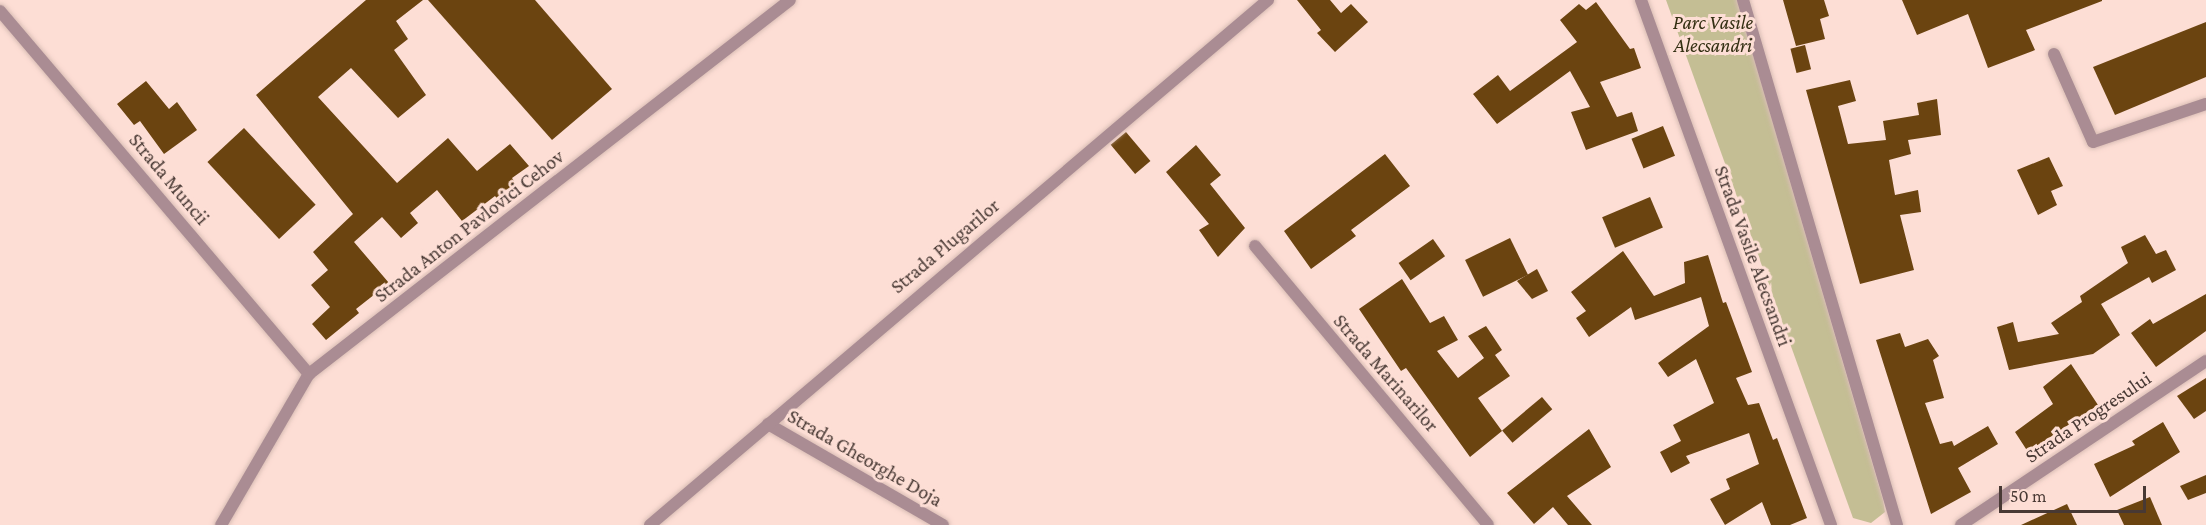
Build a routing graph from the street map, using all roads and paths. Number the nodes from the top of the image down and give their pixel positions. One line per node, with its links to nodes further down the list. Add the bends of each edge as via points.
1 (790, 0): 10 (street, Strada Anton Pavlovici Cehov)
2 (1268, 0): 11 (street, Strada Plugarilor)
3 (1641, 0): 16 (street, Strada Vasile Alecsandri)
4 (1743, 0): 17 (street)
5 (0, 10): 10 (street, Strada Muncii)
6 (2054, 54): 7 (street, via 2093,142)
7 (2206, 104)
8 (1255, 246): 15 (street, Strada Marinarilor)
9 (2206, 361): 18 (street, Strada Progresului)
10 (309, 374): 12 (street, Strada Anton Pavlovici Cehov)
11 (768, 424): 13 (street, Strada Plugarilor); 14 (street, Strada Gheorghe Doja)
12 (221, 525)
13 (650, 525)
14 (943, 525)
15 (1488, 525)
16 (1831, 525)
17 (1897, 525)
18 (1961, 525)

